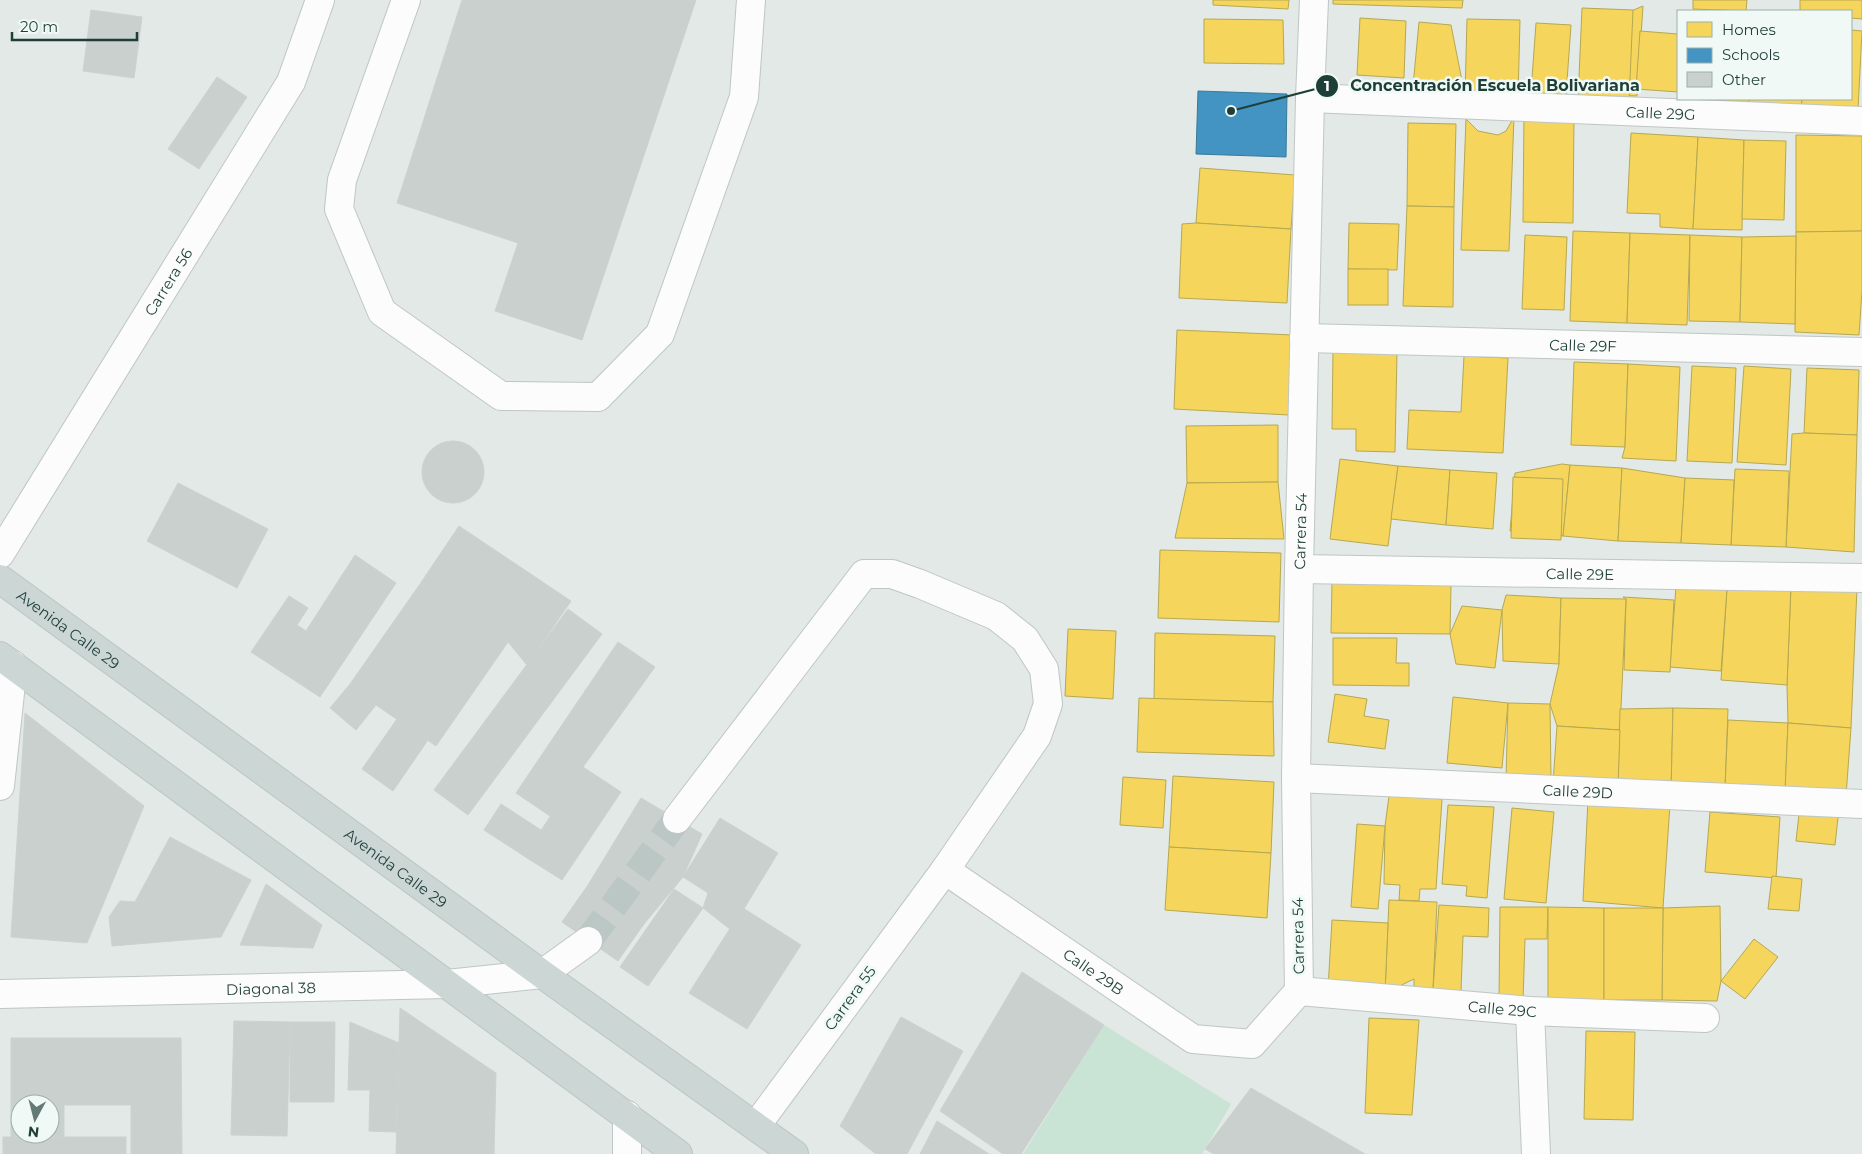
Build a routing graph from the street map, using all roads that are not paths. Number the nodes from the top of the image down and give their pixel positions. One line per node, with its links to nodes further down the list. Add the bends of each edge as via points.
1 (320, 0): 9 (street, Carrera 56, via 291,82)
2 (406, 0): 3 (street, via 342,180 339,209 382,312 501,396 598,397 660,334 744,98)
3 (751, 0)
4 (1314, 0): 5 (street, Carrera 54)
5 (1310, 98): 6 (street, Calle 29G); 7 (street, Carrera 54)
6 (1862, 121)
7 (1304, 338): 8 (street, Calle 29F); 10 (street, Carrera 54)
8 (1862, 352)
9 (0, 554)
10 (1299, 569): 11 (street, Calle 29E); 14 (street, Carrera 54)
11 (1862, 578)
12 (0, 579): 20 (main road, Avenida Calle 29)
13 (6, 661): 15 (street); 21 (main road)
14 (1296, 778): 16 (street, Calle 29D); 22 (street, Carrera 54)
15 (0, 786)
16 (1862, 804)
17 (676, 818): 18 (street, Carrera 55, via 864,574 892,574 996,616 1025,639 1044,669 1048,704 1037,736)
18 (944, 870): 26 (street, Calle 29B, via 1193,1039); 28 (street, Carrera 55)
19 (588, 941): 20 (street)
20 (542, 974): 21 (street, Diagonal 38); 28 (main road, Avenida Calle 29)
21 (446, 984): 23 (street, Diagonal 38); 27 (main road)
22 (1299, 991): 24 (street, Calle 29C); 26 (street, Carrera 54)
23 (0, 994)
24 (1530, 1011): 25 (street, Calle 29C); 32 (street)
25 (1705, 1018)
26 (1252, 1044)
27 (627, 1115): 29 (street); 30 (main road)
28 (756, 1126): 31 (main road, Avenida Calle 29)
29 (627, 1154)
30 (678, 1154)
31 (794, 1154)
32 (1536, 1154)

